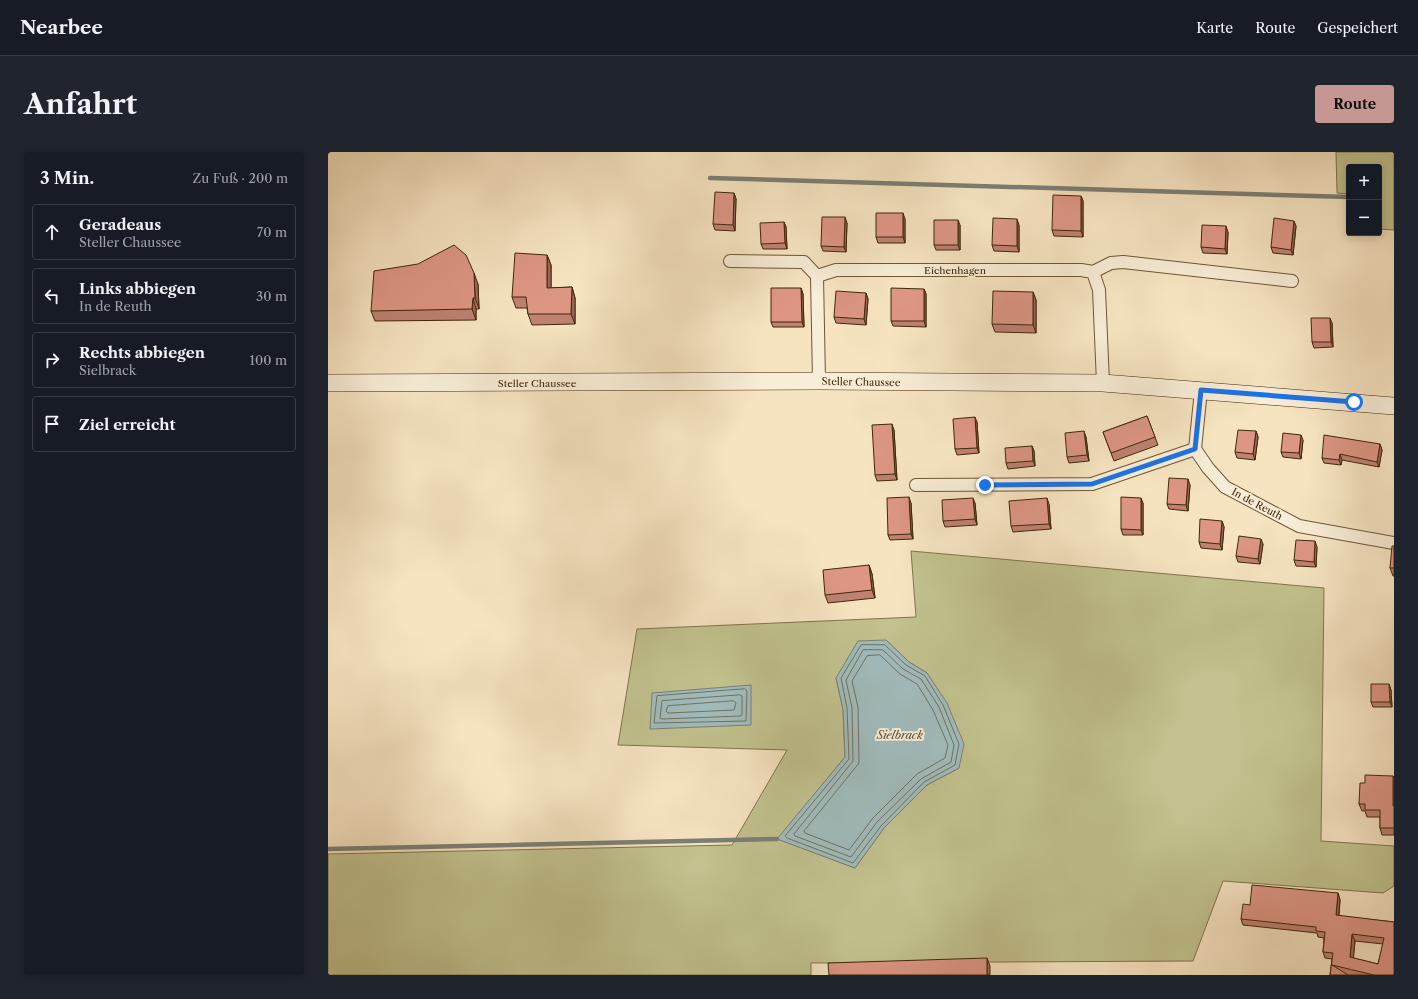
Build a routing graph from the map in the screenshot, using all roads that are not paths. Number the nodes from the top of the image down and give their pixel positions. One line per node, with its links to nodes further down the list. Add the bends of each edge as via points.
1 (730, 261): 3 (street, via 804,262)
2 (1093, 272): 3 (street, Eichenhagen, via 836,270); 4 (street, via 1111,263 1122,262); 7 (street, via 1099,290)
3 (818, 276): 5 (street)
4 (1292, 281)
5 (819, 381): 6 (street, Steller Chaussee); 7 (street, Steller Chaussee)
6 (328, 383)
7 (1103, 383): 8 (street, Steller Chaussee)
8 (1201, 390): 9 (street, Steller Chaussee); 10 (street)
9 (1394, 406)
10 (1195, 449): 11 (street, via 1092,484); 12 (street, In de Reuth, via 1225,487 1299,526)
11 (916, 486)
12 (1394, 543)

